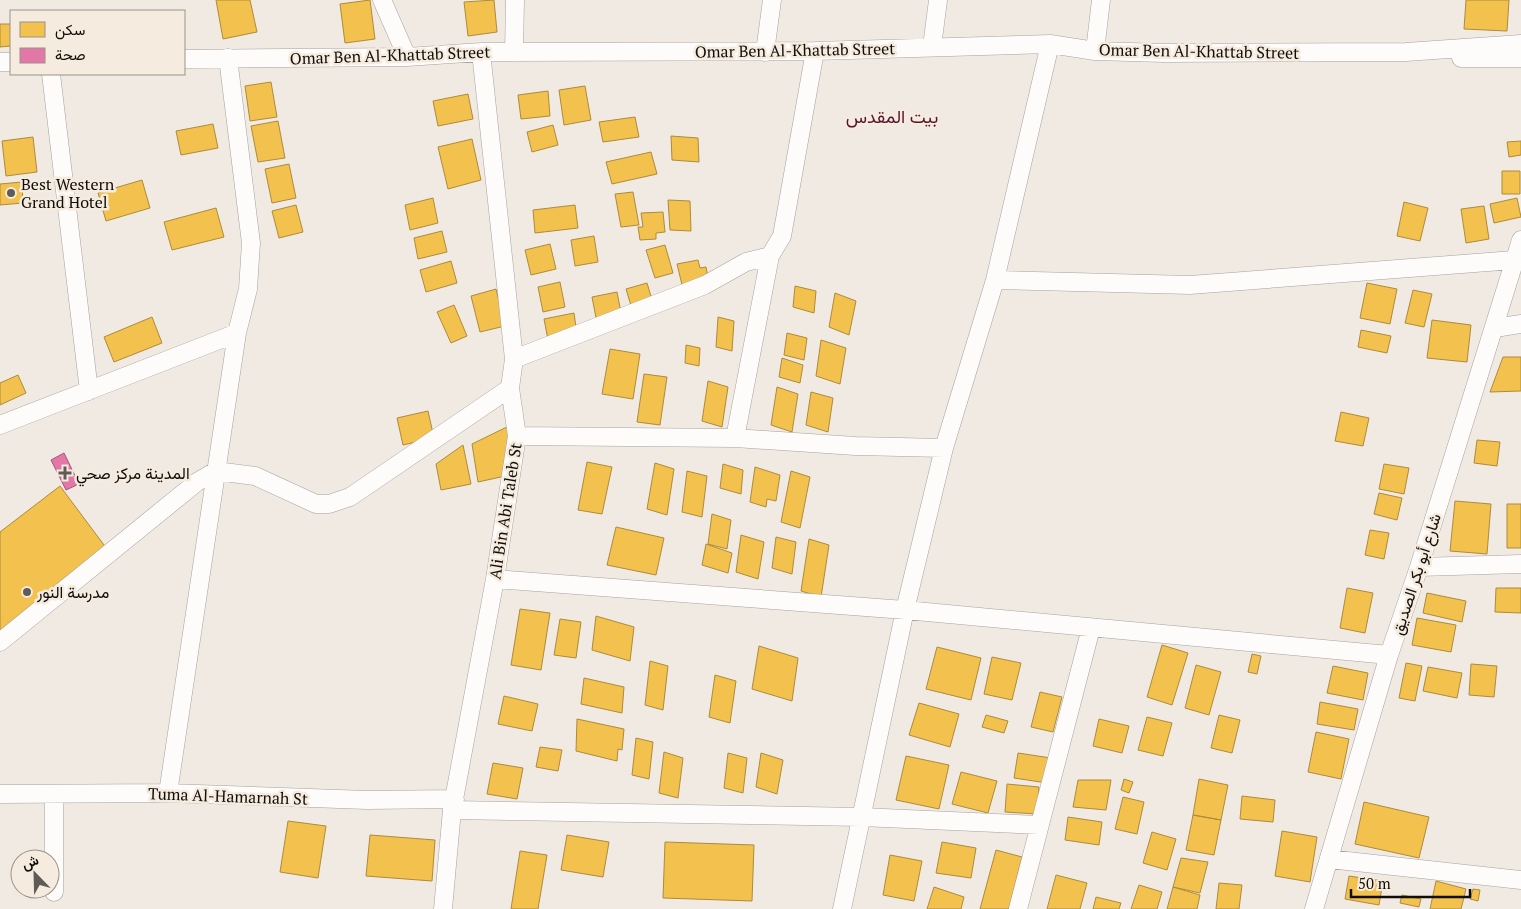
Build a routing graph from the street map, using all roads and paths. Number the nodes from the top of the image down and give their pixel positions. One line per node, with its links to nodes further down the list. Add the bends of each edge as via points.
1 (382, 0): 14 (street)
2 (515, 0): 12 (street)
3 (772, 0): 13 (street)
4 (938, 0): 8 (street)
5 (1101, 0): 10 (street)
6 (1050, 44): 8 (street, Omar Ben Al-Khattab Street); 10 (street, Omar Ben Al-Khattab Street); 21 (street)
7 (1519, 45): 10 (street, Omar Ben Al-Khattab Street, via 1406,52)
8 (932, 47): 9 (street, Omar Ben Al-Khattab Street)
9 (816, 51): 13 (street, Omar Ben Al-Khattab Street); 19 (street, via 782,236)
10 (1094, 51)
11 (480, 52): 12 (street, Omar Ben Al-Khattab Street); 14 (street, Omar Ben Al-Khattab Street); 25 (street, Ali Bin Abi Taleb St)
12 (514, 52): 13 (street, Omar Ben Al-Khattab Street)
13 (765, 52)
14 (408, 57): 15 (street, Omar Ben Al-Khattab Street)
15 (228, 58): 16 (street, Omar Ben Al-Khattab Street); 24 (street, via 251,244 248,289)
16 (185, 59)
17 (51, 75): 27 (street)
18 (1521, 240): 20 (street, شارع أبو بكر الصديق)
19 (770, 256): 25 (street, via 746,262 705,285); 30 (street)
20 (1514, 260): 21 (street, via 1190,284); 23 (street, شارع أبو بكر الصديق)
21 (995, 280): 31 (street)
22 (1521, 324): 23 (street)
23 (1495, 328): 34 (street, شارع أبو بكر الصديق)
24 (236, 333): 27 (street); 32 (street)
25 (514, 360): 26 (street, Ali Bin Abi Taleb St)
26 (510, 388): 29 (street, Ali Bin Abi Taleb St); 32 (street, via 350,497 329,504 316,504 256,476)
27 (89, 391): 28 (street)
28 (0, 425)
29 (517, 436): 30 (street); 35 (street, Ali Bin Abi Taleb St)
30 (735, 438): 31 (street)
31 (944, 448): 36 (street)
32 (216, 471): 38 (street, via 197,482); 40 (street)
33 (1521, 564): 34 (street)
34 (1419, 567): 39 (street, شارع أبو بكر الصديق)
35 (495, 579): 36 (street); 43 (street, Ali Bin Abi Taleb St)
36 (905, 610): 37 (street); 44 (street)
37 (1091, 628): 39 (street); 45 (street)
38 (0, 642)
39 (1389, 655): 47 (street, شارع أبو بكر الصديق)
40 (168, 793): 42 (street, Tuma Al-Hamarnah St); 43 (street, Tuma Al-Hamarnah St)
41 (0, 794): 42 (street, Tuma Al-Hamarnah St)
42 (54, 795): 46 (street)
43 (454, 804): 44 (street, Tuma Al-Hamarnah St); 49 (street, Ali Bin Abi Taleb St)
44 (862, 818): 45 (street, Tuma Al-Hamarnah St); 50 (street)
45 (1039, 825): 51 (street)
46 (54, 849)
47 (1329, 858): 48 (street); 52 (street, شارع أبو بكر الصديق)
48 (1521, 880)
49 (443, 909)
50 (842, 909)
51 (1018, 909)
52 (1314, 909)

